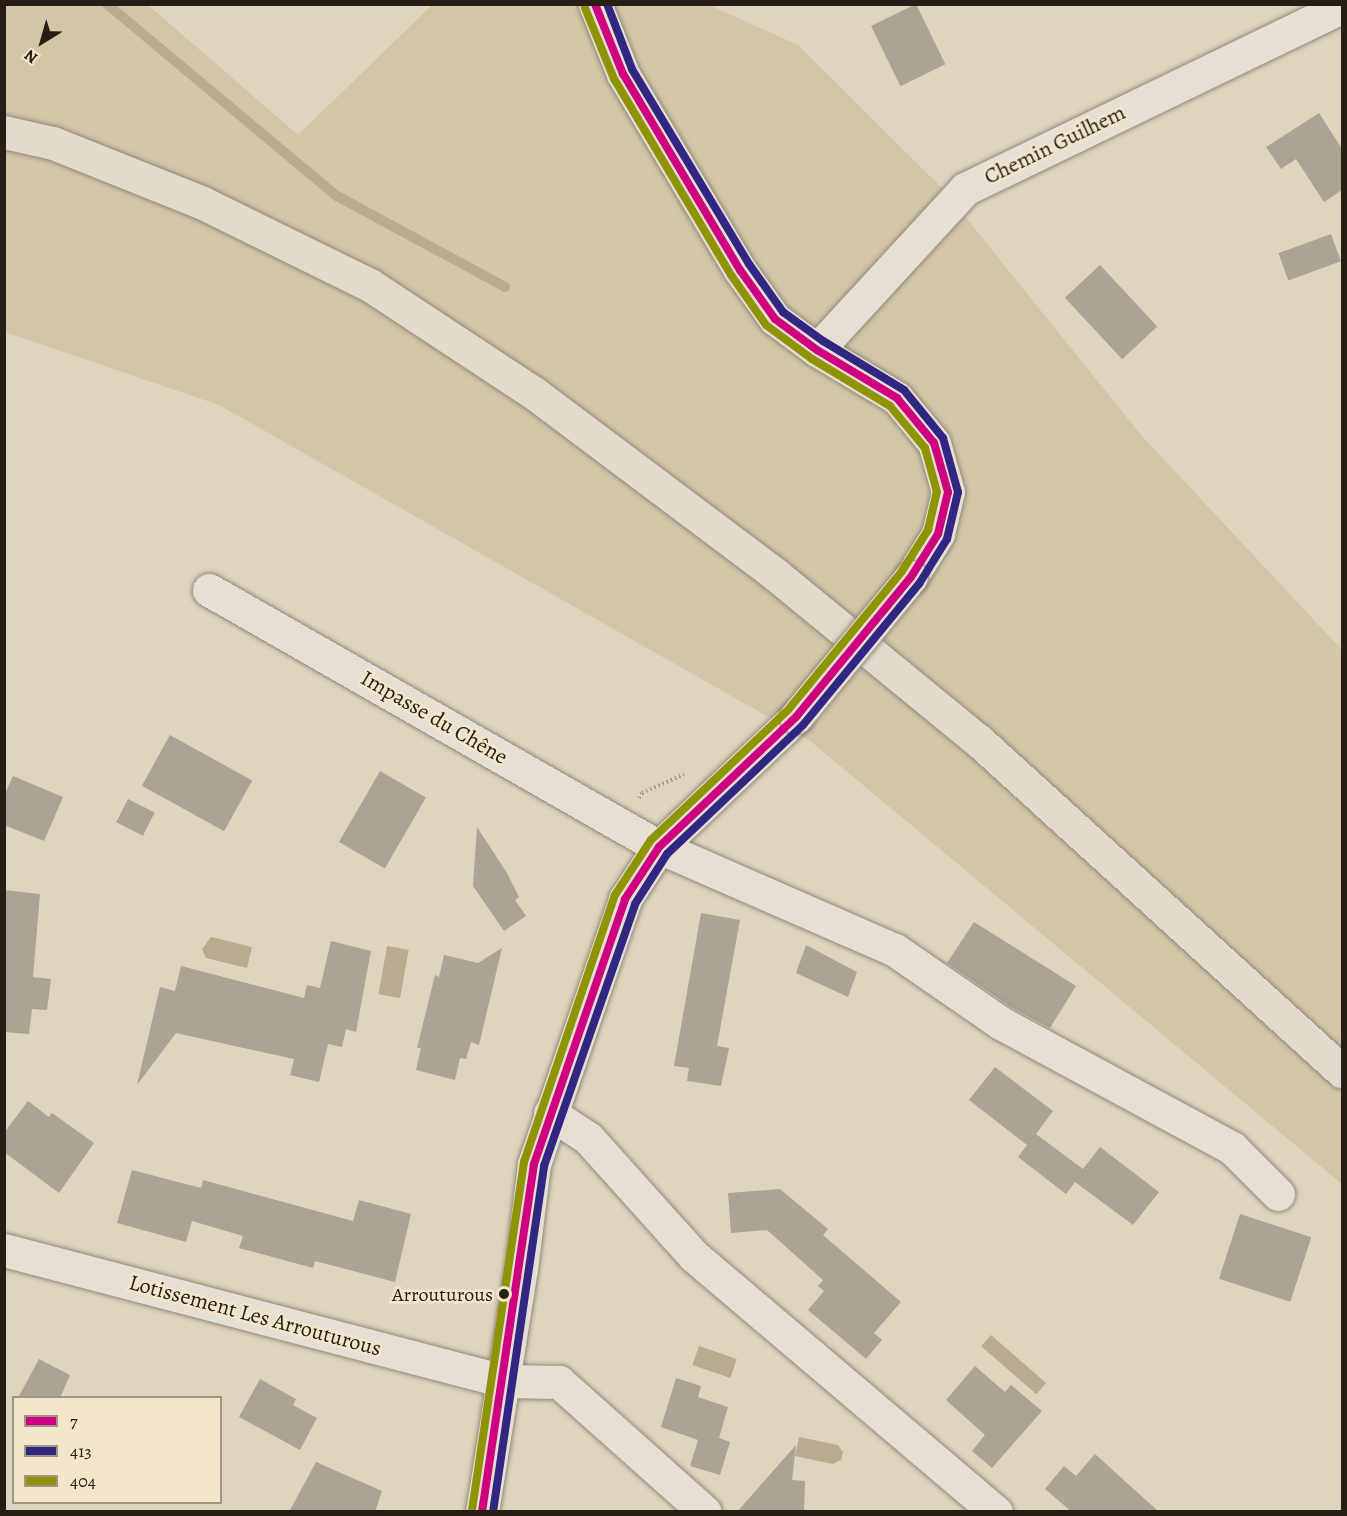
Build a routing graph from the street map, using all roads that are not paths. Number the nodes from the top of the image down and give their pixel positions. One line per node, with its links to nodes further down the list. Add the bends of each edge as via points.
1 (595, 4): 4 (street, via 623,74 740,270 776,319)
2 (1342, 7): 4 (street, Chemin Guilhem, via 965,189)
3 (4, 132): 7 (main road, via 53,142 182,194 318,259 370,285 534,393 776,575 979,741)
4 (818, 350): 6 (street, bridge, via 897,398 934,442 948,492 938,534 911,577 796,717)
5 (209, 590): 6 (street, Impasse du Chêne)
6 (659, 847): 8 (street, via 625,899); 9 (street, Impasse du Chêne, via 895,950 1001,1023 1232,1148)
7 (1342, 1071)
8 (550, 1113): 11 (street, via 534,1164); 14 (street, via 588,1138 694,1256)
9 (1278, 1194)
10 (5, 1249): 11 (street, Lotissement Les Arrouturous)
11 (504, 1381): 12 (street); 13 (street, Lotissement Les Arrouturous, via 559,1382)
12 (482, 1512)
13 (705, 1512)
14 (996, 1512)

